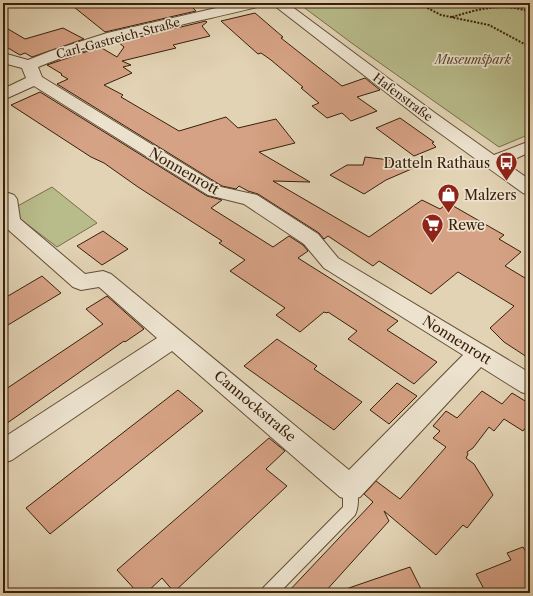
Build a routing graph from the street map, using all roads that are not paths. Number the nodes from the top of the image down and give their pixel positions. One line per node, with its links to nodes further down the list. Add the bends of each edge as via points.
1 (256, 3): 4 (street, Carl-Gastreich-Straße, via 59,52)
2 (278, 3): 7 (street, Hafenstraße)
3 (3, 58): 4 (street, Nonnenrott)
4 (32, 72): 5 (street, Carl-Gastreich-Straße); 11 (street, Nonnenrott, via 215,191 250,199 311,238 331,262)
5 (3, 95)
6 (530, 146): 7 (street)
7 (493, 162): 8 (street, Hafenstraße)
8 (530, 189)
9 (3, 197): 10 (street, Cannockstraße, via 7,199 11,221 81,282 103,279)
10 (174, 338): 13 (street); 14 (street, Cannockstraße)
11 (479, 354): 12 (street, Nonnenrott); 14 (street)
12 (530, 385)
13 (3, 452)
14 (350, 488): 15 (lane, via 350,510)
15 (268, 593)

